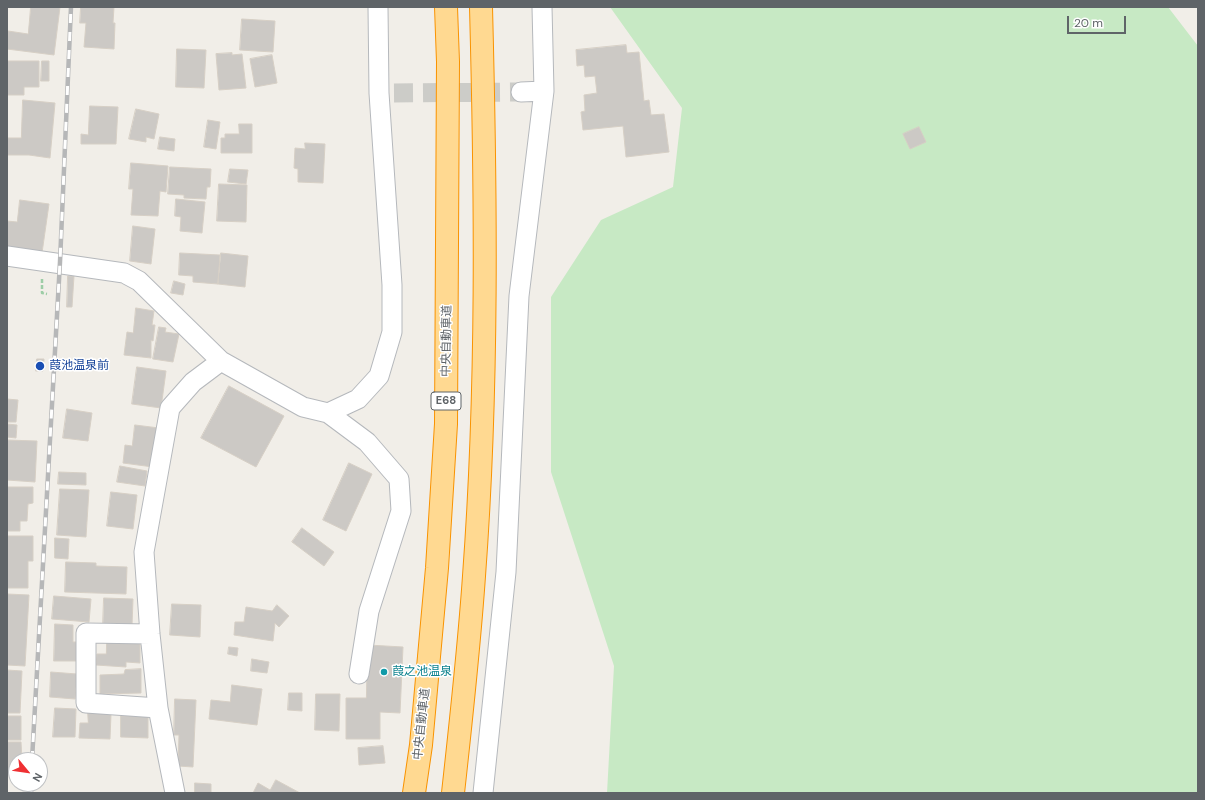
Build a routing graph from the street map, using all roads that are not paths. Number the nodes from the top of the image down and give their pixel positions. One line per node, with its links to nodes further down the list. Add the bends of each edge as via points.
1 (378, 7): 11 (street, via 386,93 392,332 379,376 358,399)
2 (446, 7): 16 (highway, 中央自動車道 / E68, via 446,424 437,568 421,745)
3 (481, 7): 6 (highway)
4 (487, 7): 6 (street)
5 (542, 7): 7 (street)
6 (483, 65): 17 (highway, via 485,286 480,444 474,583)
7 (544, 91): 8 (street); 18 (street, via 519,296 506,572)
8 (522, 92)
9 (7, 256): 10 (street, via 124,273 139,281)
10 (221, 360): 11 (street, via 302,407); 12 (street, via 193,382 170,408 144,552)
11 (328, 413): 13 (street, via 366,442 399,479 400,511 369,611)
12 (150, 634): 14 (street); 14 (street, via 86,633 86,703)
13 (359, 674)
14 (158, 708): 15 (street)
15 (175, 793)
16 (414, 793)
17 (453, 793)
18 (483, 793)

